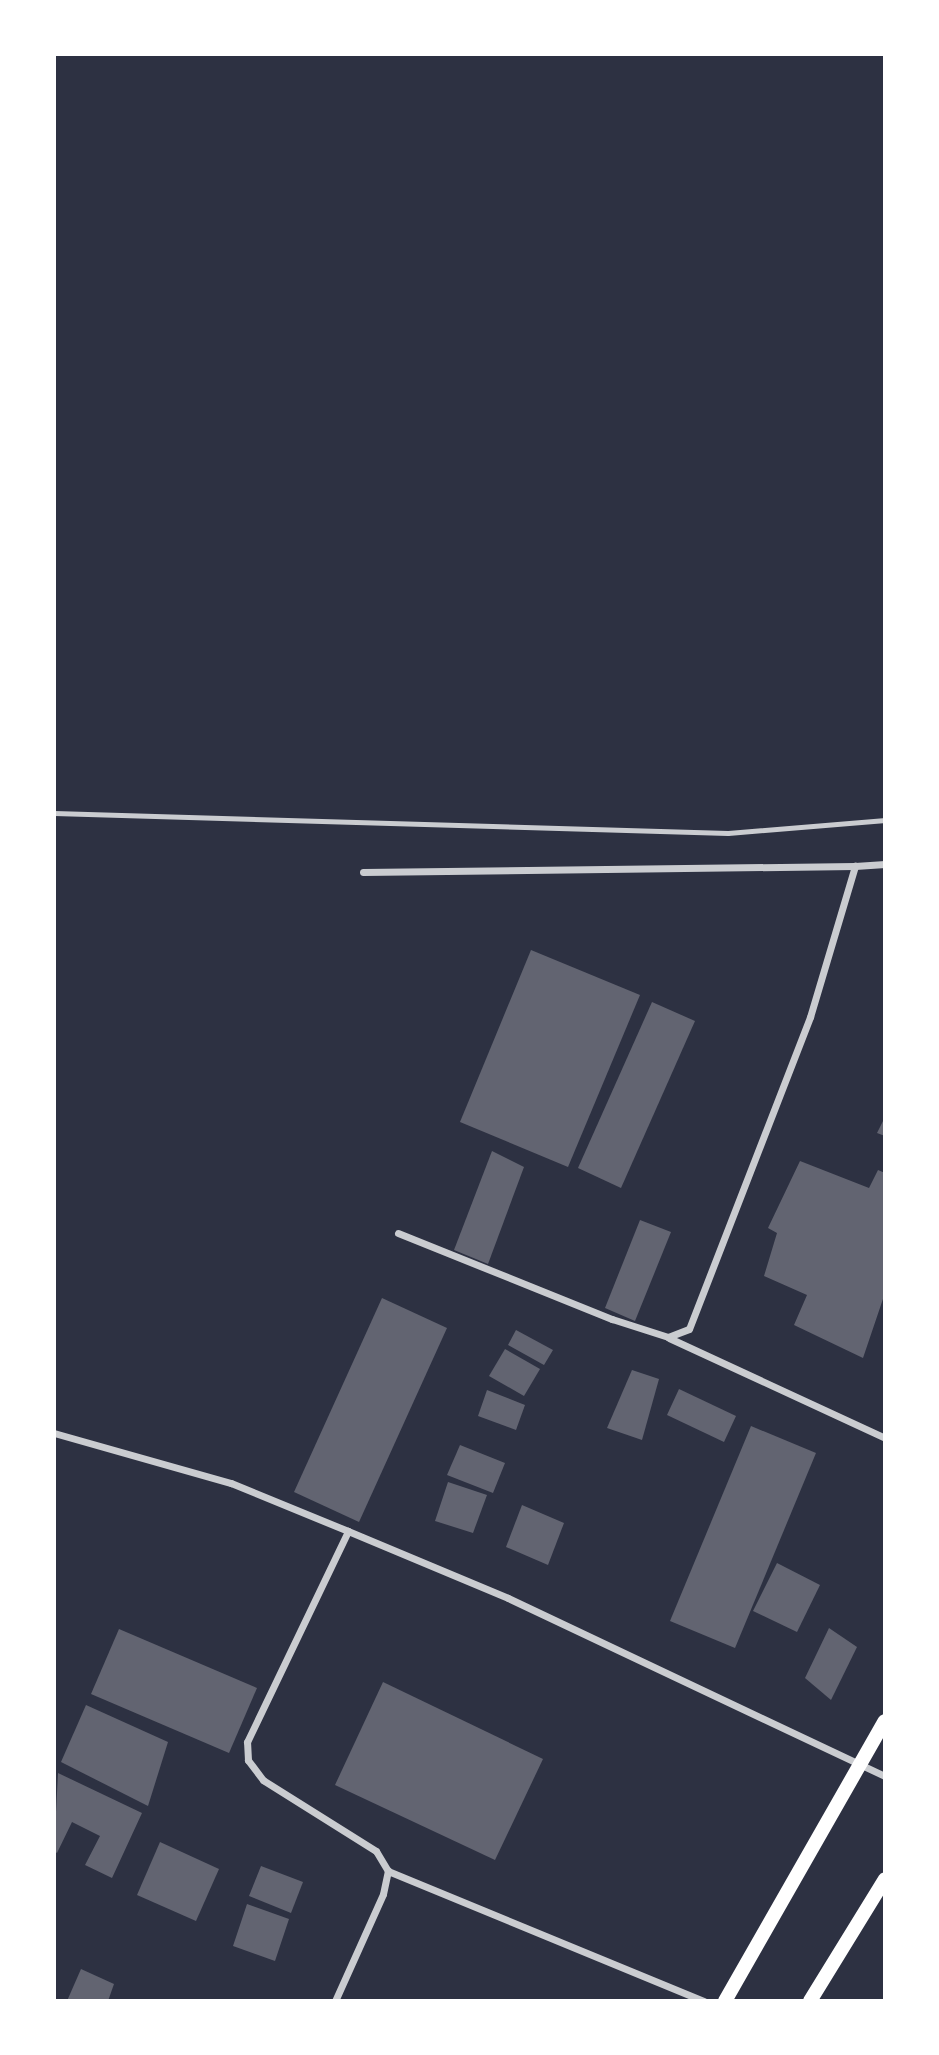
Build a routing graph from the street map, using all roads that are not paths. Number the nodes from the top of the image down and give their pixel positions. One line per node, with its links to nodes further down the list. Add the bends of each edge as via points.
1 (54, 813): 2 (lane, via 728,833)
2 (885, 820)
3 (885, 864): 4 (street)
4 (855, 866): 5 (street); 7 (street, via 810,1017 695,1317 689,1329)
5 (363, 872)
6 (398, 1233): 7 (street)
7 (668, 1337): 9 (street)
8 (54, 1433): 10 (street, via 231,1483)
9 (885, 1438)
10 (348, 1531): 12 (street, via 508,1598); 14 (street, via 254,1724 248,1760 263,1780 376,1852)
11 (885, 1721): 12 (main road)
12 (861, 1764): 13 (street); 18 (main road)
13 (885, 1776)
14 (388, 1871): 16 (street, via 383,1894); 17 (street)
15 (885, 1879): 19 (main road)
16 (335, 2001)
17 (704, 2001)
18 (724, 2001)
19 (810, 2001)

